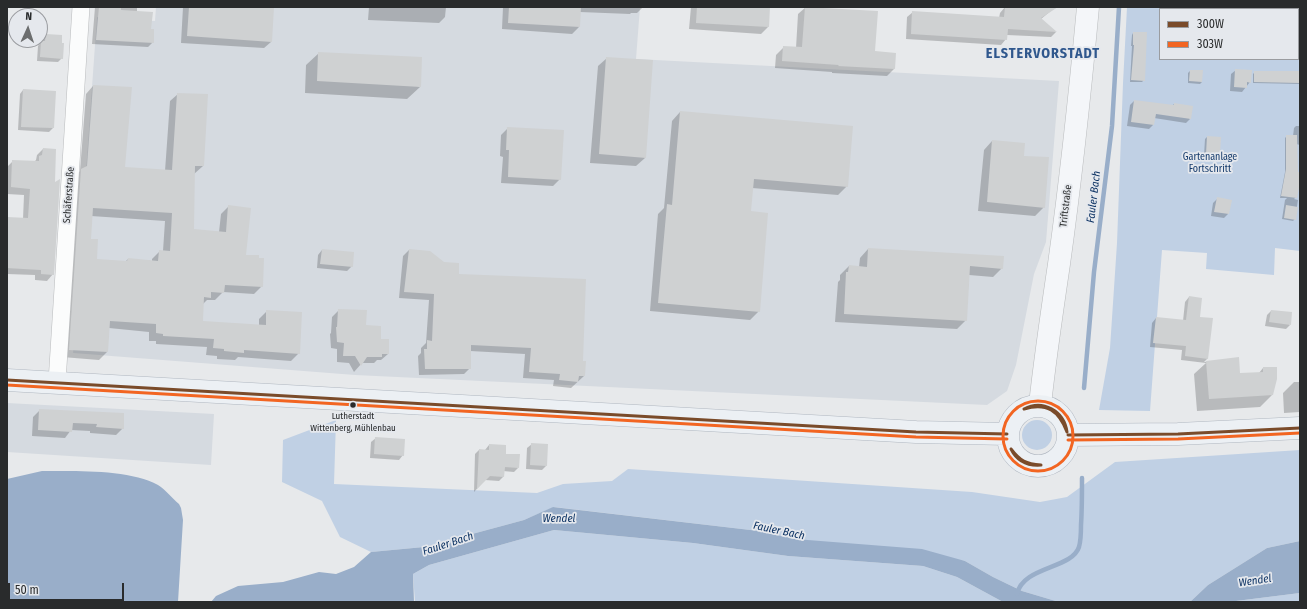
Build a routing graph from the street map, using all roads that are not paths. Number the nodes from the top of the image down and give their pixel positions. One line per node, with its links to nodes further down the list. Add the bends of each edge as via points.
1 (81, 7): 4 (street, Schäferstraße)
2 (1088, 7): 5 (main road, Triftstraße, via 1077,121)
3 (7, 380): 4 (main road)
4 (57, 382): 7 (main road, via 916,432)
5 (1040, 405): 7 (main road, via 1028,407 1018,413 1010,422); 8 (main road, via 1049,407 1063,418)
6 (1300, 428): 8 (main road)
7 (1007, 434): 8 (main road, via 1011,450 1016,457 1030,465 1038,466 1046,465 1060,457)
8 (1068, 435)

